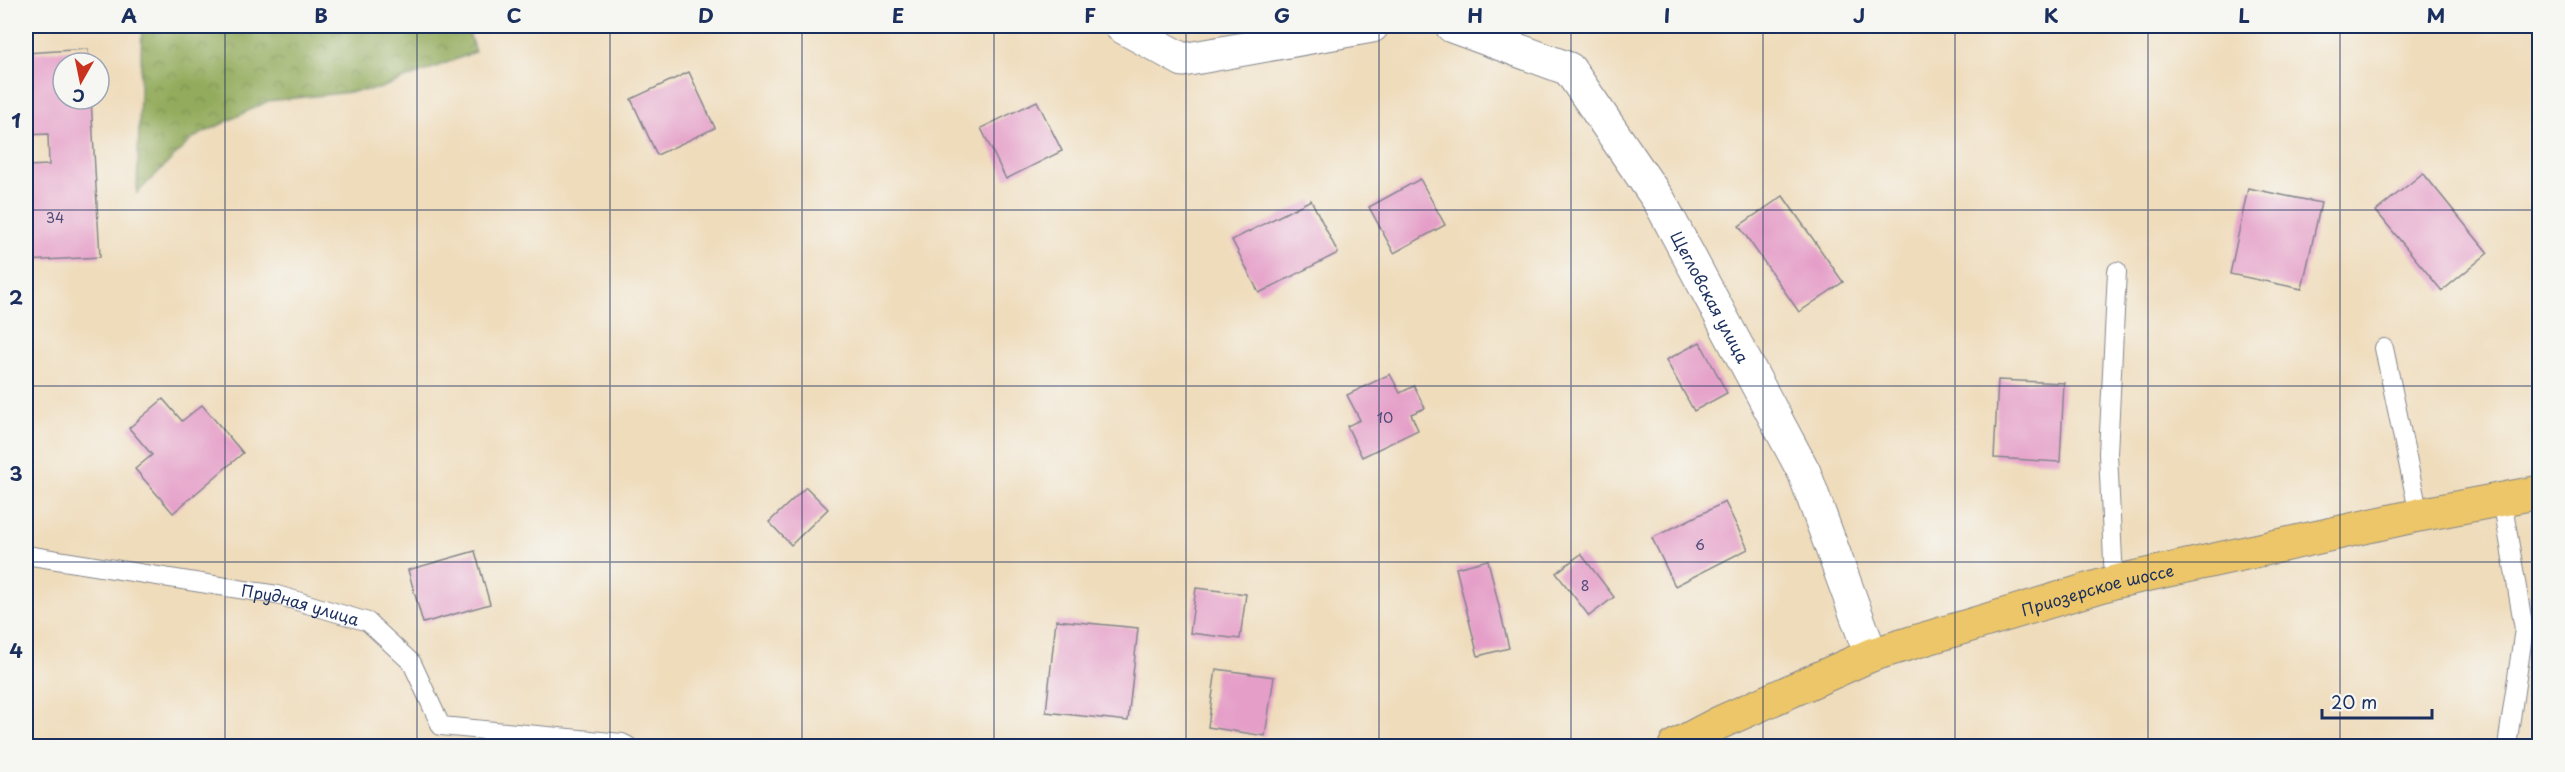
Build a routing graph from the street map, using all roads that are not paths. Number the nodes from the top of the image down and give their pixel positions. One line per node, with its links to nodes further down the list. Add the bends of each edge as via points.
1 (1121, 26): 2 (street, via 1183,60)
2 (1372, 26)
3 (1452, 26): 12 (street, Щегловская улица, via 1569,69 1660,202 1804,472)
4 (2117, 271): 10 (lane, via 2108,453)
5 (2384, 348): 8 (lane)
6 (2540, 492): 7 (main road, Приозерское шоссе)
7 (2502, 500): 8 (main road, Приозерское шоссе); 11 (lane)
8 (2419, 515): 10 (main road, Приозерское шоссе)
9 (26, 555): 13 (lane, Прудная улица, via 277,595 368,622 412,663 441,726 622,743)
10 (2114, 582): 12 (main road, Приозерское шоссе)
11 (2532, 633): 15 (lane)
12 (1871, 656): 14 (main road, Приозерское шоссе, via 1719,723)
13 (628, 747)
14 (1675, 747)
15 (2507, 747)

